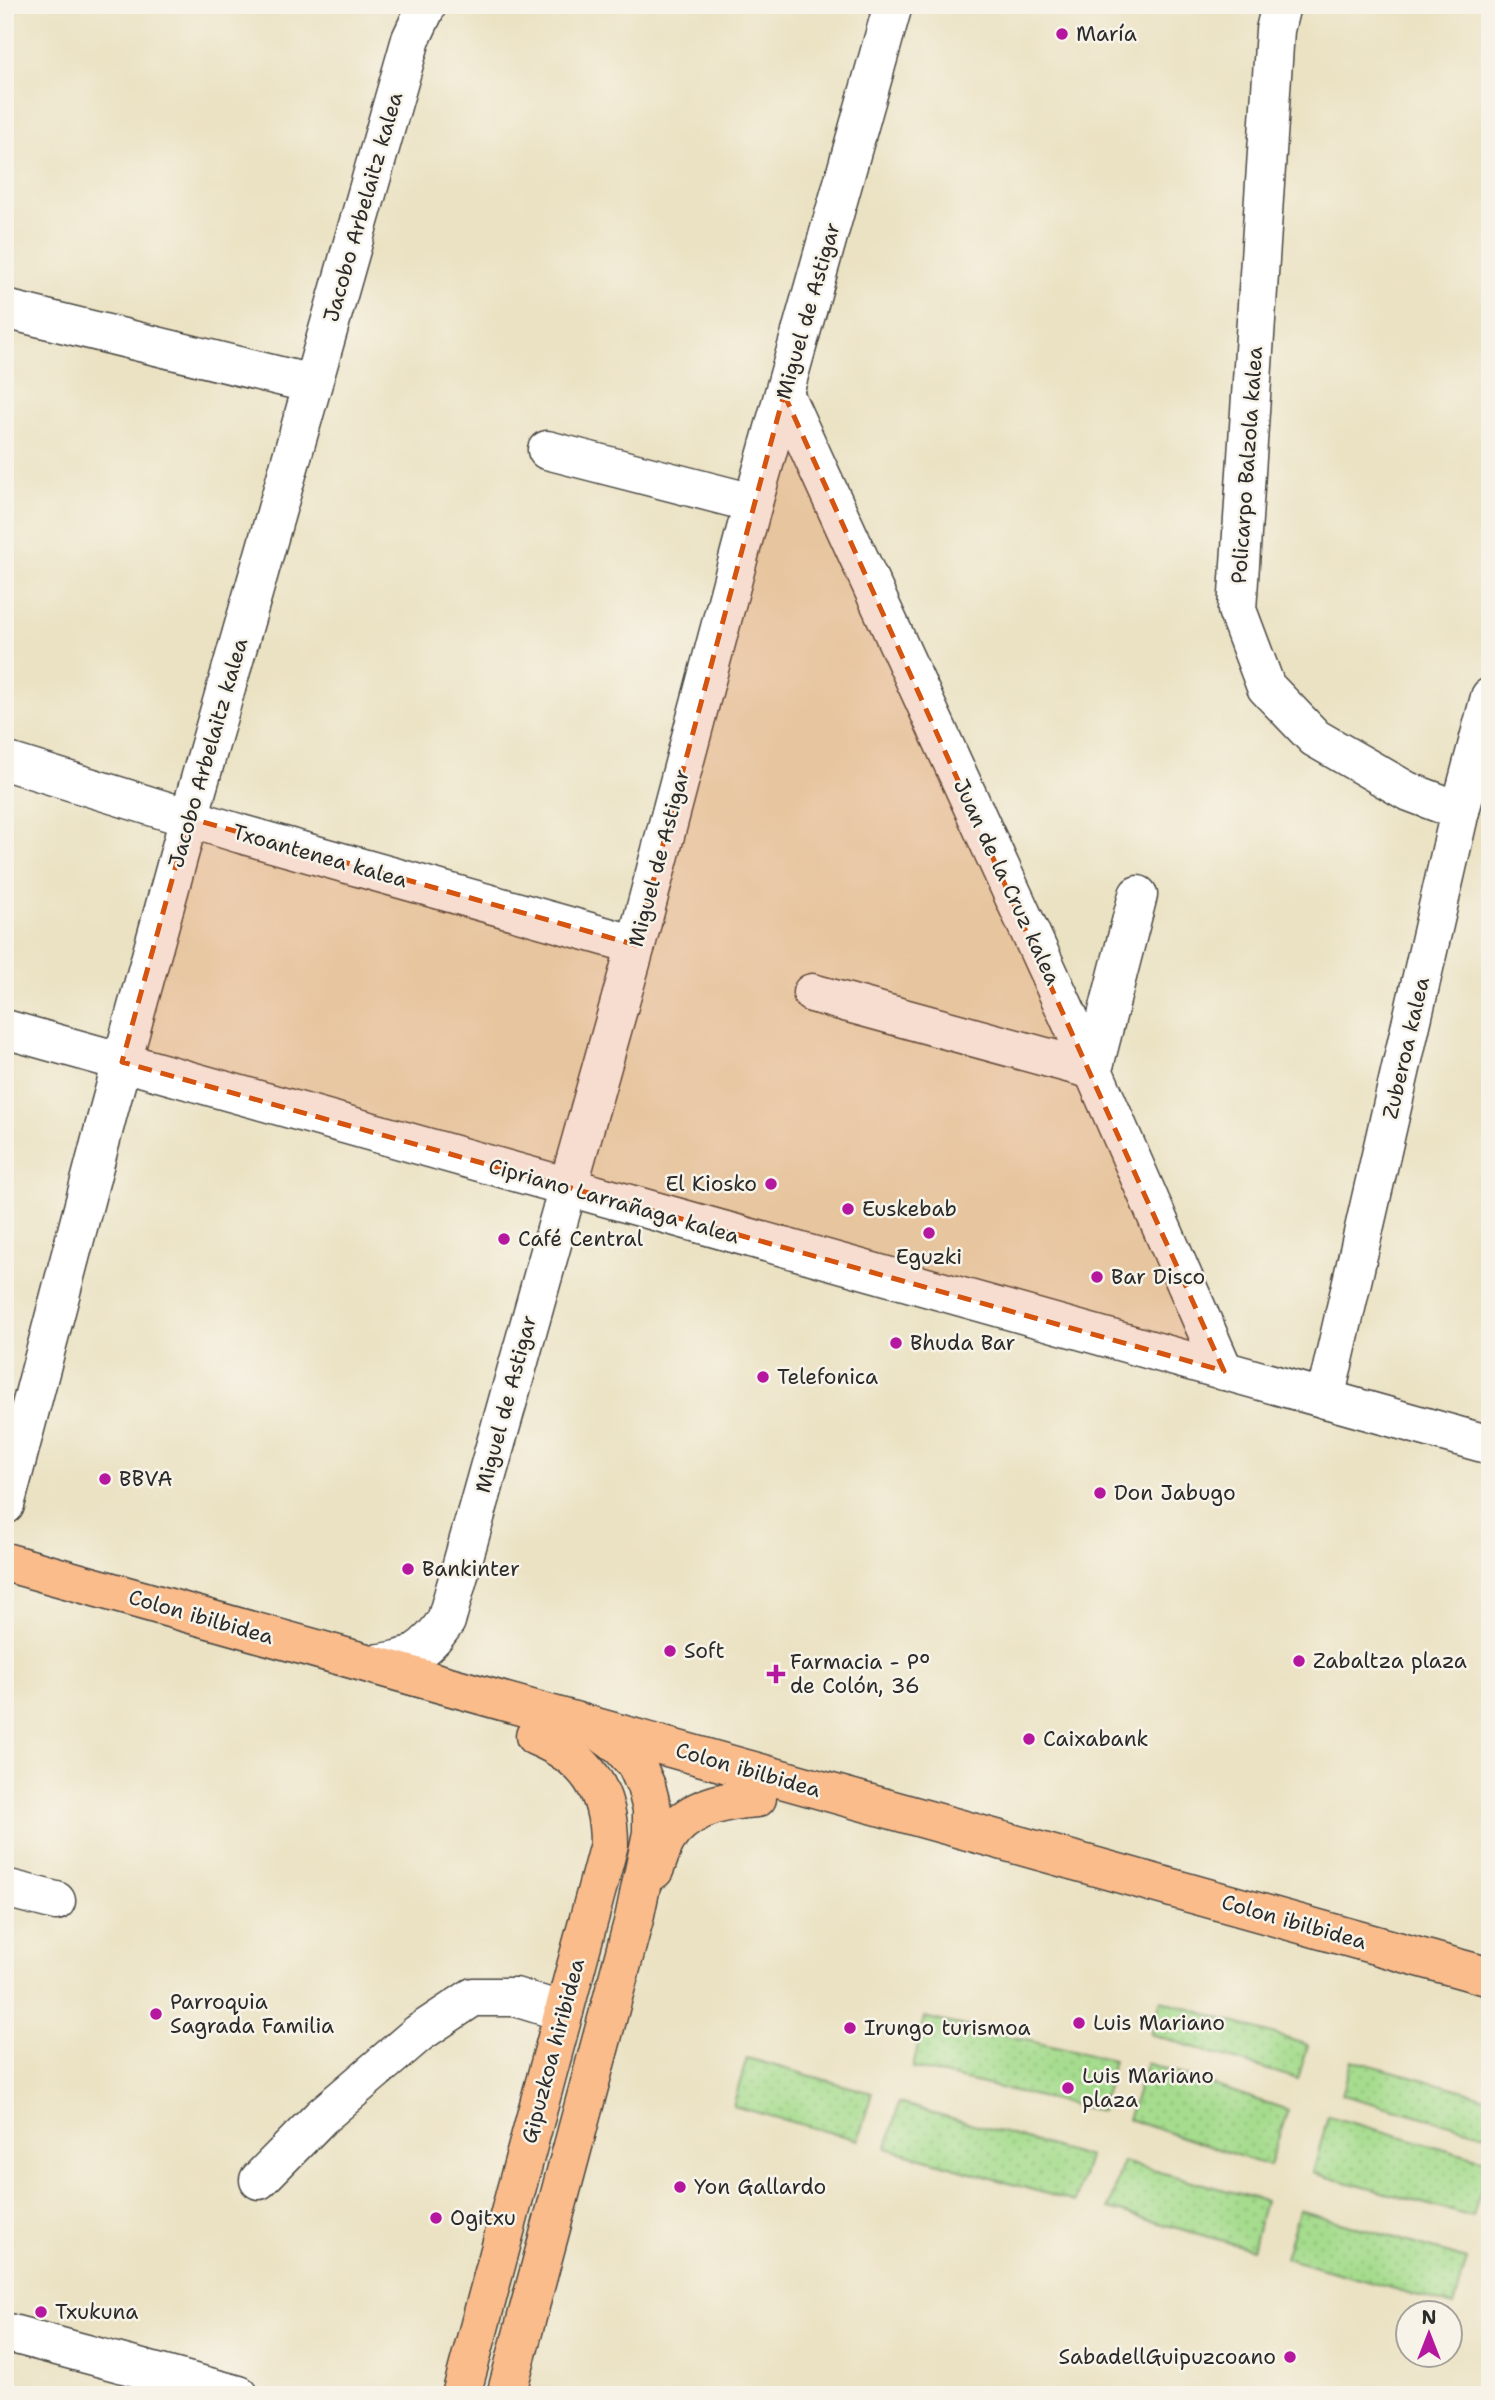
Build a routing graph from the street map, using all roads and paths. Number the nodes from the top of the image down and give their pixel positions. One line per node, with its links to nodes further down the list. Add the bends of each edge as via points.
1 (427, 5): 5 (street, Jacobo Arbelaitz kalea, via 411,39)
2 (893, 5): 6 (street, Miguel de Astigar)
3 (1281, 5): 11 (street, Policarpo Balzola kalea, via 1275,30 1237,610 1266,687 1315,738 1407,791)
4 (5, 309): 5 (street)
5 (312, 384): 12 (street, Jacobo Arbelaitz kalea)
6 (784, 394): 8 (street, Miguel de Astigar); 18 (street, Juan de la Cruz kalea)
7 (547, 450): 8 (street)
8 (753, 503): 14 (street, Miguel de Astigar)
9 (1490, 697): 11 (street, Zuberoa kalea)
10 (5, 761): 12 (street, Txoantenea kalea)
11 (1460, 811): 21 (street, Zuberoa kalea)
12 (189, 818): 14 (street, Txoantenea kalea); 17 (street, Jacobo Arbelaitz kalea)
13 (1138, 895): 18 (street)
14 (636, 945): 19 (street, Miguel de Astigar)
15 (812, 993): 18 (street)
16 (5, 1029): 17 (street, Cipriano Larrañaga kalea)
17 (122, 1062): 19 (street, Cipriano Larrañaga kalea); 23 (street, Jacobo Arbelaitz kalea)
18 (1093, 1070): 20 (street, Juan de la Cruz kalea)
19 (566, 1188): 20 (street, Cipriano Larrañaga kalea); 26 (street, Miguel de Astigar, via 446,1621 433,1640 415,1654 394,1663)
20 (1224, 1371): 21 (street)
21 (1325, 1399): 22 (street)
22 (1490, 1445)
23 (5, 1505)
24 (5, 1563): 26 (main road, Colon ibilbidea)
25 (5, 1589): 28 (main road, Colon ibilbidea)
26 (371, 1664): 27 (main road, Colon ibilbidea)
27 (581, 1723): 29 (main road, Gipuzkoa hiribidea, via 602,1732); 34 (main road, Colon ibilbidea)
28 (535, 1736): 29 (main road, Colon ibilbidea); 36 (main road, Gipuzkoa hiribidea, via 557,1745 593,1778 609,1821 609,1844)
29 (636, 1765): 30 (main road, Colon ibilbidea); 33 (main road, Gipuzkoa hiribidea, via 652,1809 652,1833)
30 (757, 1798): 33 (main road, Gipuzkoa hiribidea, via 731,1799 684,1820 666,1839); 35 (main road, Colon ibilbidea)
31 (5, 1888): 32 (street)
32 (56, 1901)
33 (634, 1919): 41 (main road, Gipuzkoa hiribidea)
34 (1490, 1977)
35 (1490, 2003)
36 (564, 2012): 37 (street, via 515,1997 473,1997 419,2033 351,2091); 40 (main road, Gipuzkoa hiribidea)
37 (259, 2180)
38 (5, 2332): 39 (street)
39 (239, 2395)
40 (461, 2395)
41 (506, 2395)

